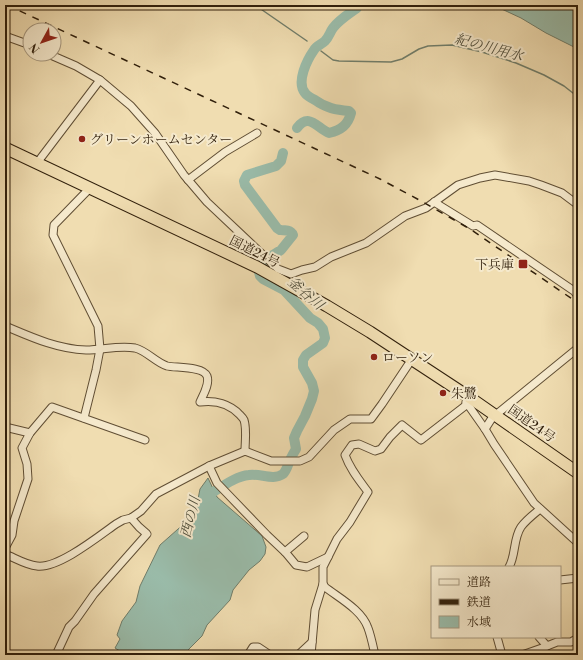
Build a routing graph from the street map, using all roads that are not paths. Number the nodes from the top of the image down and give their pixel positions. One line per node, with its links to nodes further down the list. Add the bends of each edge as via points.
1 (5, 36): 2 (street)
2 (22, 42)
3 (62, 60): 4 (street)
4 (100, 80): 7 (street); 8 (street, via 140,115)
5 (257, 133): 8 (street, via 225,152)
6 (5, 148): 7 (highway, 国道24号)
7 (37, 163): 9 (highway, 国道24号)
8 (188, 180): 10 (street, via 207,202 267,259 278,269 291,274 315,267 331,257 366,243 405,216)
9 (90, 188): 15 (street, via 54,225 53,235 98,326); 16 (highway, 国道24号, via 262,269)
10 (434, 202): 11 (street, via 458,185 495,175 529,180 562,194); 12 (street, via 473,226 477,225)
11 (578, 205)
12 (578, 296)
13 (5, 326): 15 (street, via 51,344 86,350)
14 (578, 348): 18 (street)
15 (100, 349): 19 (street); 24 (street, via 124,346 137,348 167,366 196,369 204,373 207,376 207,383 200,402 222,403 235,409 244,419)
16 (412, 359): 17 (highway, 国道24号); 24 (street, via 371,419 350,419 334,430 309,457 300,461 271,461)
17 (468, 400): 18 (highway, 国道24号); 21 (street); 34 (street, via 465,406 421,440 402,426 381,449 375,451 359,444 352,445 344,455 368,492)
18 (496, 415): 21 (street); 26 (highway, 国道24号)
19 (84, 418): 22 (street, via 52,407); 23 (street)
20 (5, 427): 22 (street)
21 (485, 429): 27 (street)
22 (30, 433): 31 (street, via 22,448 28,464 28,479 14,521 12,536)
23 (145, 440)
24 (245, 451): 25 (street)
25 (209, 466): 28 (street, via 156,494); 32 (street, via 217,483)
26 (578, 473)
27 (540, 509): 30 (street); 35 (street, via 521,527)
28 (131, 518): 33 (street, via 116,524 57,562 39,566); 44 (street, via 147,534 94,594 69,627)
29 (304, 536): 32 (street)
30 (578, 543)
31 (5, 548)
32 (285, 552): 34 (street, via 296,565 307,566)
33 (5, 554)
34 (328, 557): 38 (street, via 323,567)
35 (509, 566)
36 (578, 578): 37 (street)
37 (561, 580)
38 (323, 584): 42 (street, via 315,610); 49 (street, via 363,618)
39 (498, 638): 50 (street)
40 (540, 638): 43 (street)
41 (578, 638): 43 (street, via 572,642 557,642)
42 (312, 642): 47 (street); 48 (street)
43 (547, 646): 51 (street)
44 (56, 655)
45 (248, 655): 46 (street, via 253,646)
46 (270, 655)
47 (298, 655)
48 (311, 655)
49 (375, 655)
50 (502, 655)
51 (522, 655)

